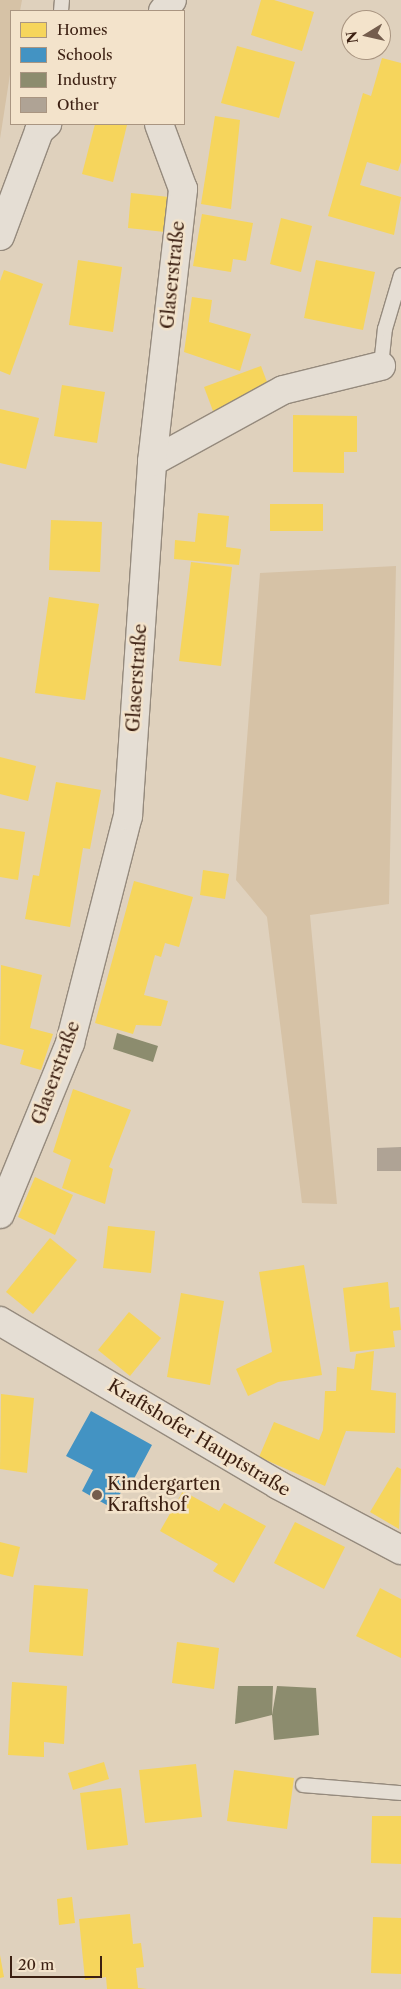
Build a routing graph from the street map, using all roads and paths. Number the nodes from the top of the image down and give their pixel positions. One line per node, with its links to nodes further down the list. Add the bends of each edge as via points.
1 (161, 125): 6 (street, Glaserstraße, via 182,189)
2 (42, 126): 3 (street)
3 (0, 236)
4 (401, 275): 5 (lane, via 386,329)
5 (381, 366): 6 (street, via 283,390)
6 (152, 462): 7 (street, Glaserstraße, via 128,816 70,1043)
7 (0, 1214)
8 (0, 1321): 9 (street, Kraftshofer Hauptstraße, via 278,1485)
9 (401, 1550)
10 (303, 1786): 11 (lane)
11 (401, 1793)

